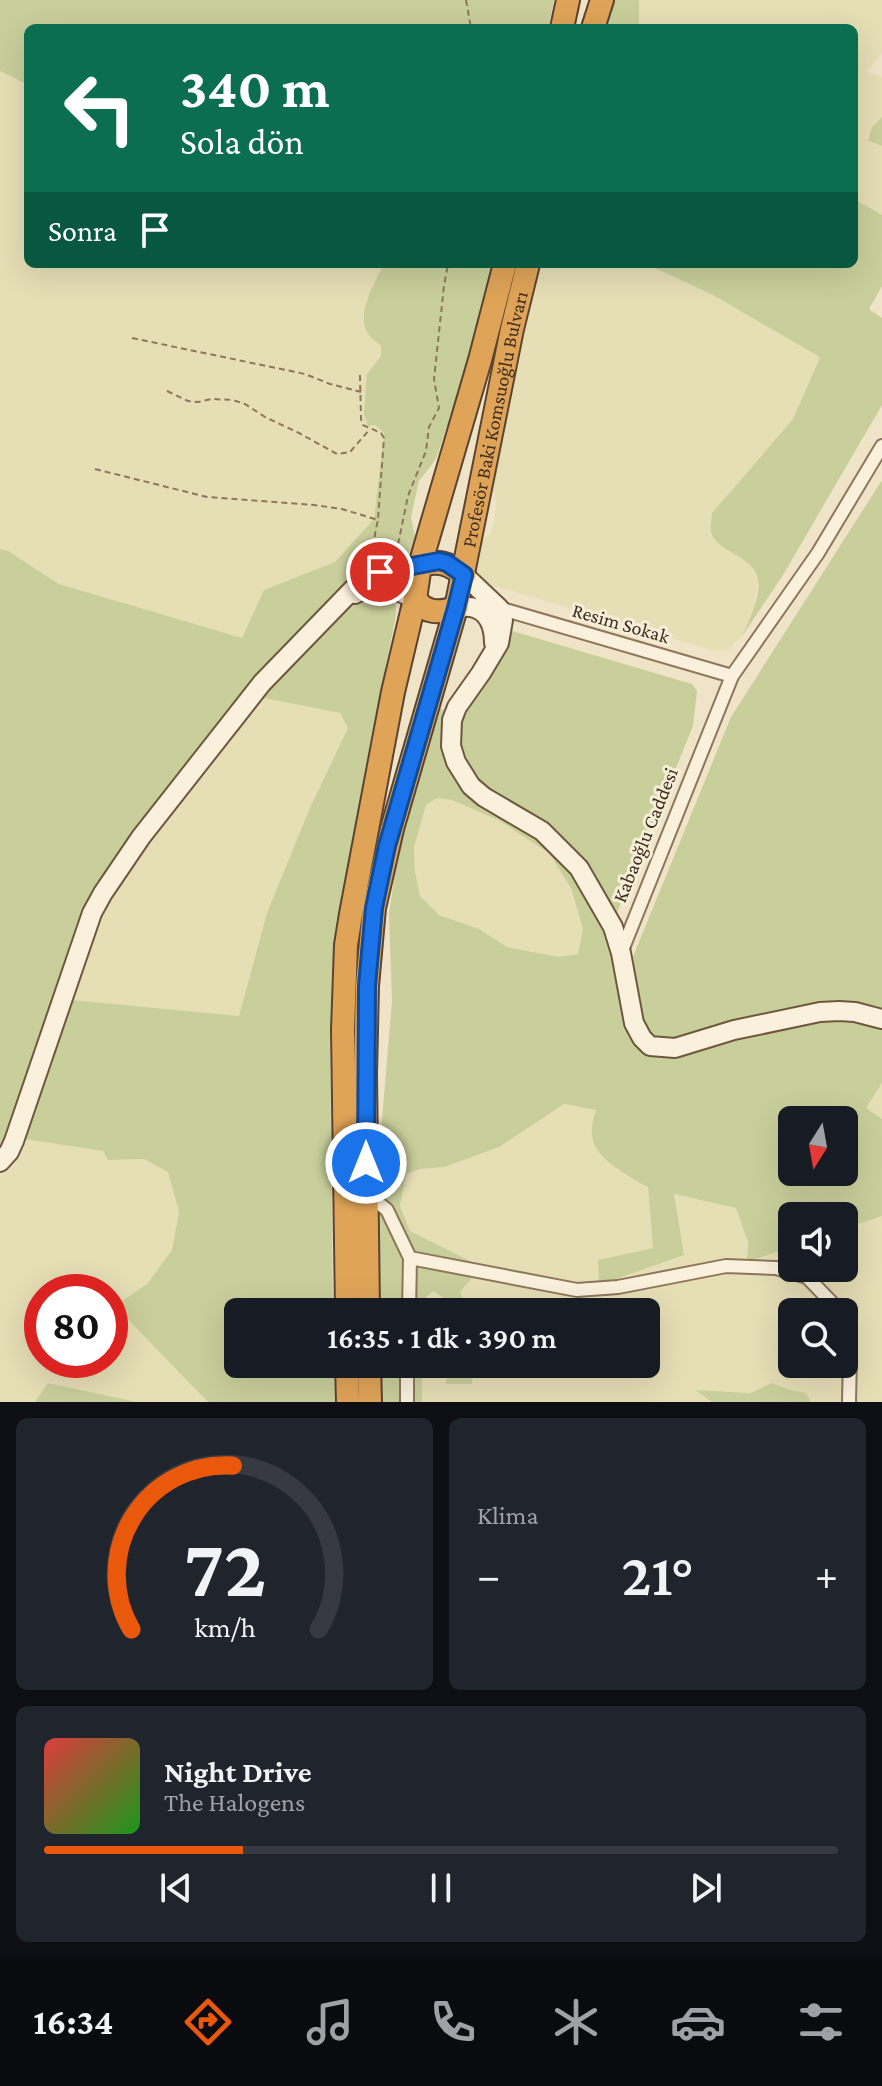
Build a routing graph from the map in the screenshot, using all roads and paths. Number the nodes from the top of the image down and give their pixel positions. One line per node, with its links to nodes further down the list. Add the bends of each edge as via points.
1 (466, 0): 5 (path)
2 (568, 0): 6 (highway)
3 (593, 0): 7 (highway)
4 (602, 0): 8 (highway)
5 (470, 24)
6 (563, 24)
7 (587, 24)
8 (594, 24)
9 (447, 268): 21 (path, via 434,379 439,408 408,496)
10 (504, 268): 20 (highway, Profesör Baki Komsuoğlu Bulvarı)
11 (527, 268): 22 (highway, Profesör Baki Komsuoğlu Bulvarı)
12 (132, 338): 15 (path, via 305,374)
13 (360, 375): 15 (path)
14 (167, 391): 16 (path, via 188,401 245,404 337,454 350,452)
15 (361, 392): 16 (path, via 361,419)
16 (370, 429): 19 (path, via 384,438)
17 (882, 446): 28 (street, Kabaoğlu Caddesi, via 818,553)
18 (95, 469): 19 (path, via 207,497 328,507)
19 (378, 520): 21 (path, via 375,548)
20 (420, 565): 21 (street); 22 (highway, via 439,561); 23 (highway)
21 (394, 566): 24 (street, via 368,576)
22 (464, 575): 25 (highway); 26 (street)
23 (415, 599): 24 (street, via 366,587); 25 (highway, via 436,612); 34 (highway, via 346,945)
24 (342, 602): 31 (street, via 244,704 103,893 14,1141)
25 (456, 608): 27 (street, via 476,608 486,616 493,627); 32 (highway, via 374,908 367,986)
26 (499, 608): 27 (street, via 502,633); 28 (street, Resim Sokak)
27 (491, 658): 29 (street, via 452,720 456,762 484,797 542,831 579,868 613,927)
28 (732, 676): 29 (street, Kabaoğlu Caddesi)
29 (621, 953): 30 (street, via 634,1023 650,1046 675,1048 820,1012)
30 (882, 1019)
31 (0, 1162)
32 (366, 1193): 33 (street, via 387,1210); 35 (highway)
33 (410, 1258): 36 (street); 37 (street, via 577,1290 726,1266 776,1268 807,1277)
34 (347, 1298)
35 (368, 1298)
36 (409, 1298)
37 (827, 1298)
38 (347, 1378): 42 (highway)
39 (369, 1378): 43 (highway)
40 (407, 1378): 44 (street)
41 (850, 1378): 45 (street)
42 (348, 1402)
43 (370, 1402)
44 (407, 1402)
45 (849, 1402)

